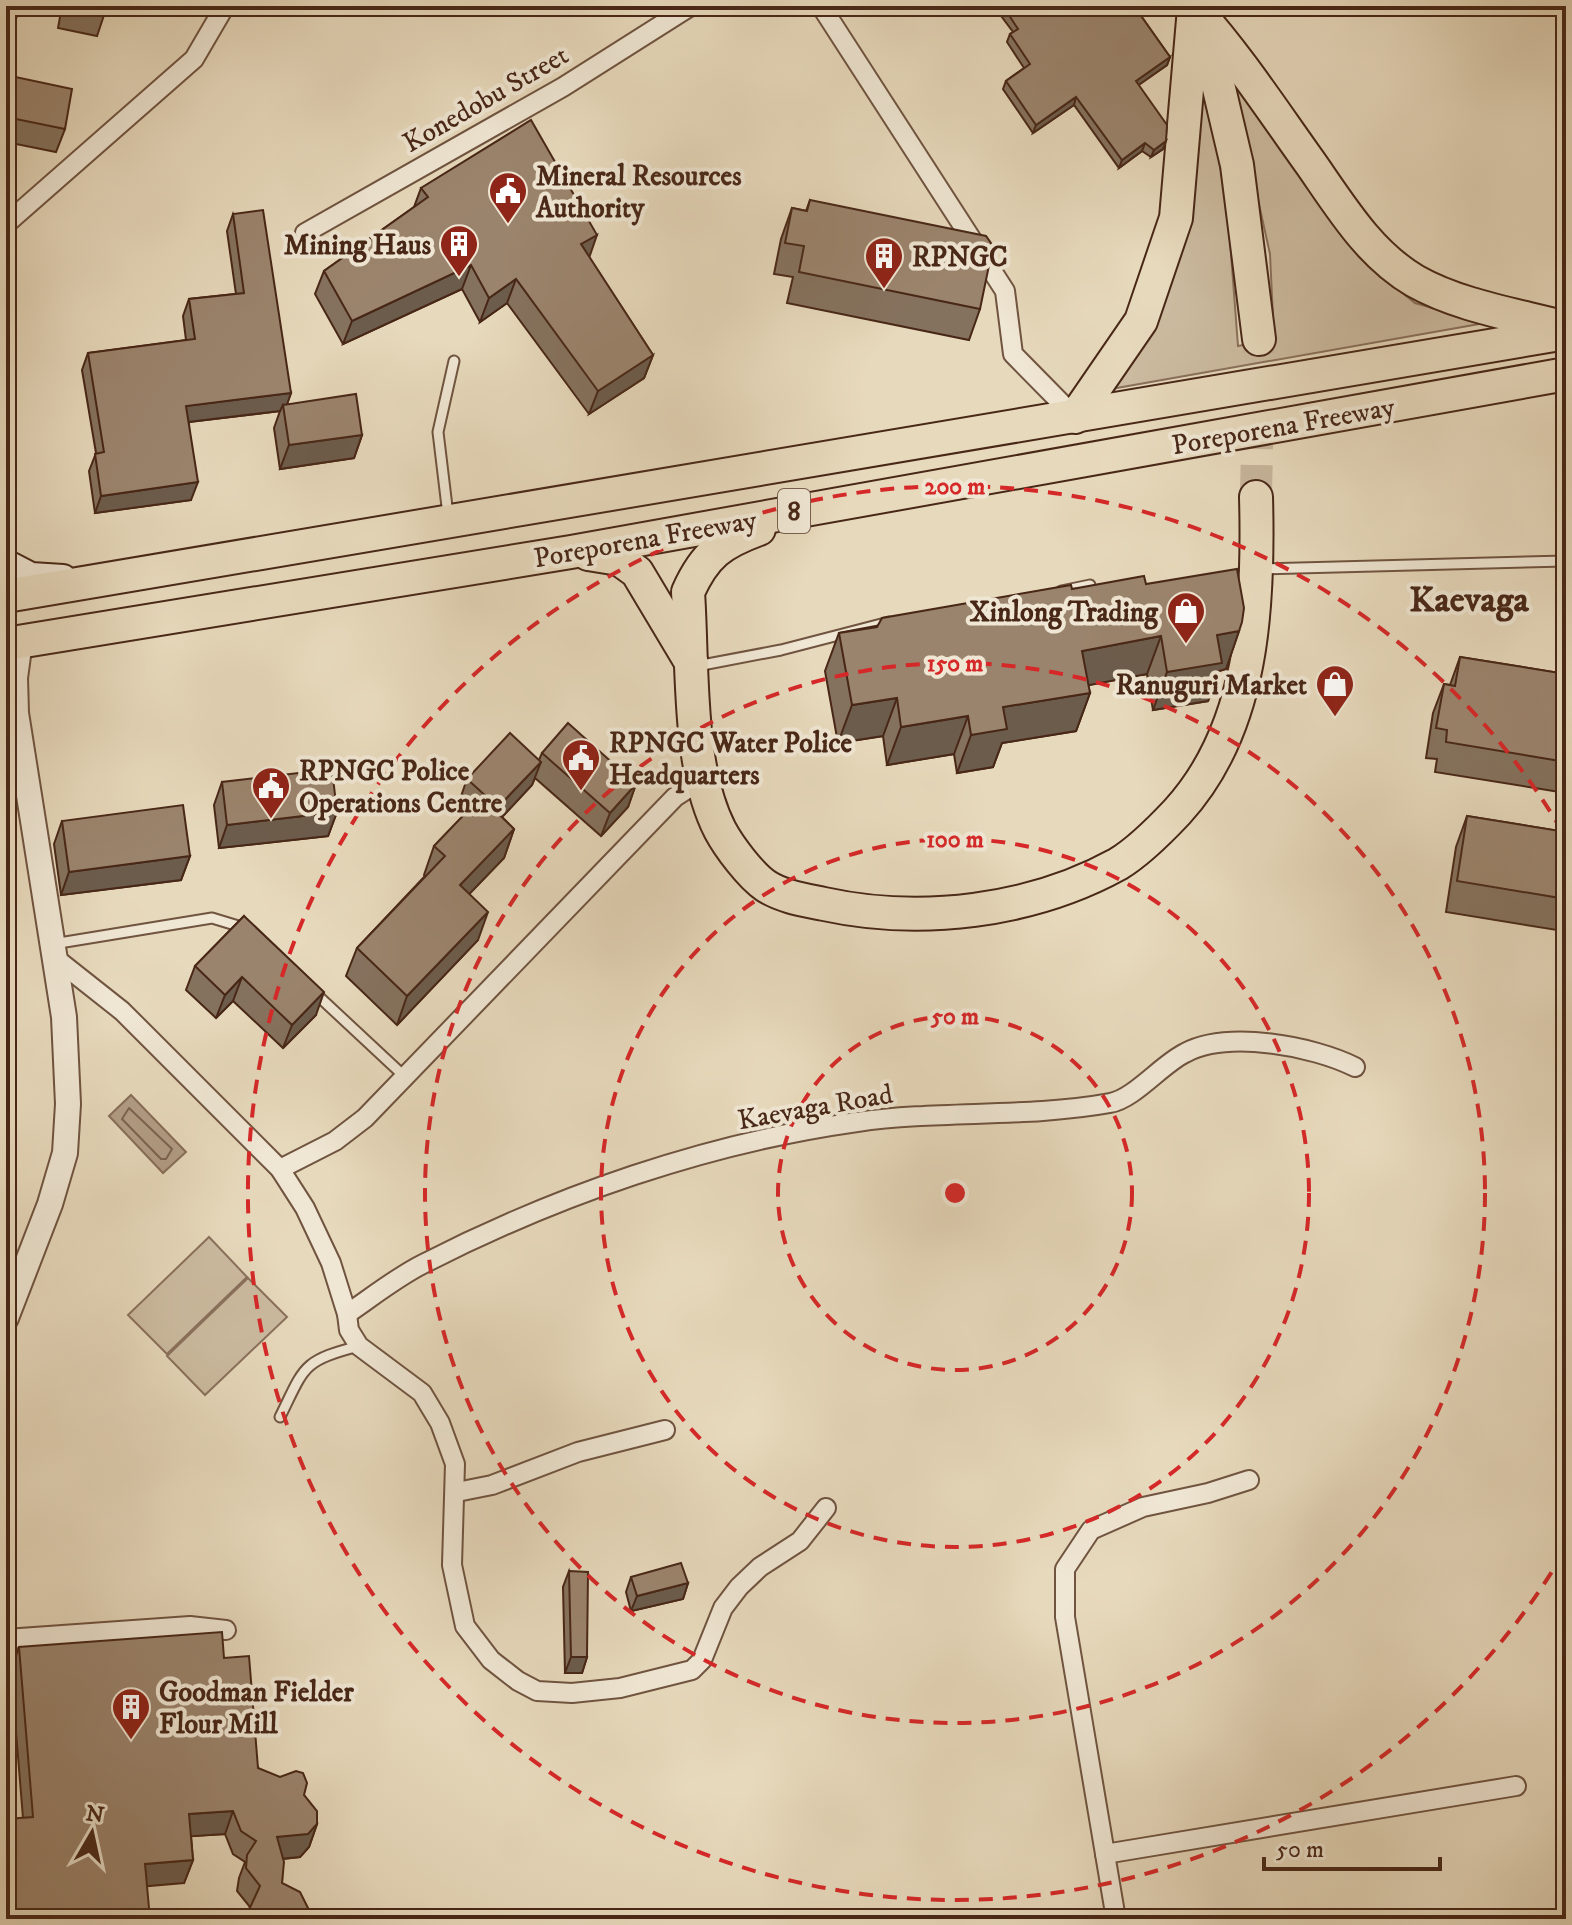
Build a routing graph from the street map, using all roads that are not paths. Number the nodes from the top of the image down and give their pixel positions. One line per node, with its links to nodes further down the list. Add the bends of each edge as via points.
1 (225, 6): 5 (street, via 194,59)
2 (691, 6): 6 (street, Konedobu Street, via 563,87)
3 (821, 6): 11 (street, via 1005,291 1013,354)
4 (1194, 7): 7 (highway, via 1385,261 1453,297); 8 (highway, via 1237,165); 11 (highway, via 1176,218 1141,321)
5 (6, 224)
6 (305, 233)
7 (1566, 330): 11 (highway, Poreporena Freeway / 8)
8 (1259, 339)
9 (454, 361): 14 (lane, via 438,432)
10 (1566, 374): 13 (highway, Poreporena Freeway / 8)
11 (1075, 417): 14 (highway, Poreporena Freeway / 8)
12 (1256, 497): 18 (highway)
13 (815, 508): 15 (highway, Poreporena Freeway / 8); 25 (highway, via 733,539 700,565 688,592)
14 (449, 522): 19 (highway, Poreporena Freeway / 8)
15 (571, 552): 24 (highway, Poreporena Freeway / 8); 25 (highway, via 619,559 637,572)
16 (1566, 561): 18 (lane)
17 (6, 563): 19 (main road, via 31,576)
18 (1258, 569): 26 (highway, via 1239,702 1214,757 1177,811 1121,862 1083,881 1029,899 933,912 859,913 807,902 765,886 721,832)
19 (97, 581): 22 (highway, Poreporena Freeway / 8)
20 (1090, 585): 21 (lane)
21 (1043, 594)
22 (6, 596)
23 (903, 620): 25 (lane)
24 (13, 642): 28 (street, via 16,713)
25 (693, 667): 26 (highway)
26 (700, 781): 31 (street, via 675,797)
27 (254, 937): 28 (lane, via 242,926 212,918)
28 (54, 951): 32 (street, via 122,1011); 34 (street, via 67,1066 65,1153)
29 (312, 990): 31 (lane)
30 (1355, 1067): 33 (street, Kaevaga Road, via 1335,1057 1274,1044 1219,1044 1186,1052 1116,1102 858,1122 680,1159 534,1213 434,1259)
31 (404, 1076): 32 (street, via 335,1141)
32 (280, 1169): 33 (street, via 331,1263)
33 (347, 1314): 35 (street)
34 (6, 1318)
35 (359, 1346): 36 (lane, via 314,1359 301,1373); 39 (street, via 422,1393 431,1406 455,1464)
36 (280, 1417)
37 (665, 1430): 39 (street)
38 (1249, 1480): 44 (street, via 1143,1507 1091,1530 1065,1569 1065,1617)
39 (457, 1492): 40 (street, via 452,1565 465,1626 491,1660 518,1681 537,1691 572,1693 620,1688 699,1665 716,1621 739,1587 800,1541)
40 (826, 1508)
41 (226, 1630): 42 (street, via 190,1626)
42 (6, 1639)
43 (1516, 1786): 44 (street)
44 (1105, 1854): 45 (street)
45 (1116, 1919)

